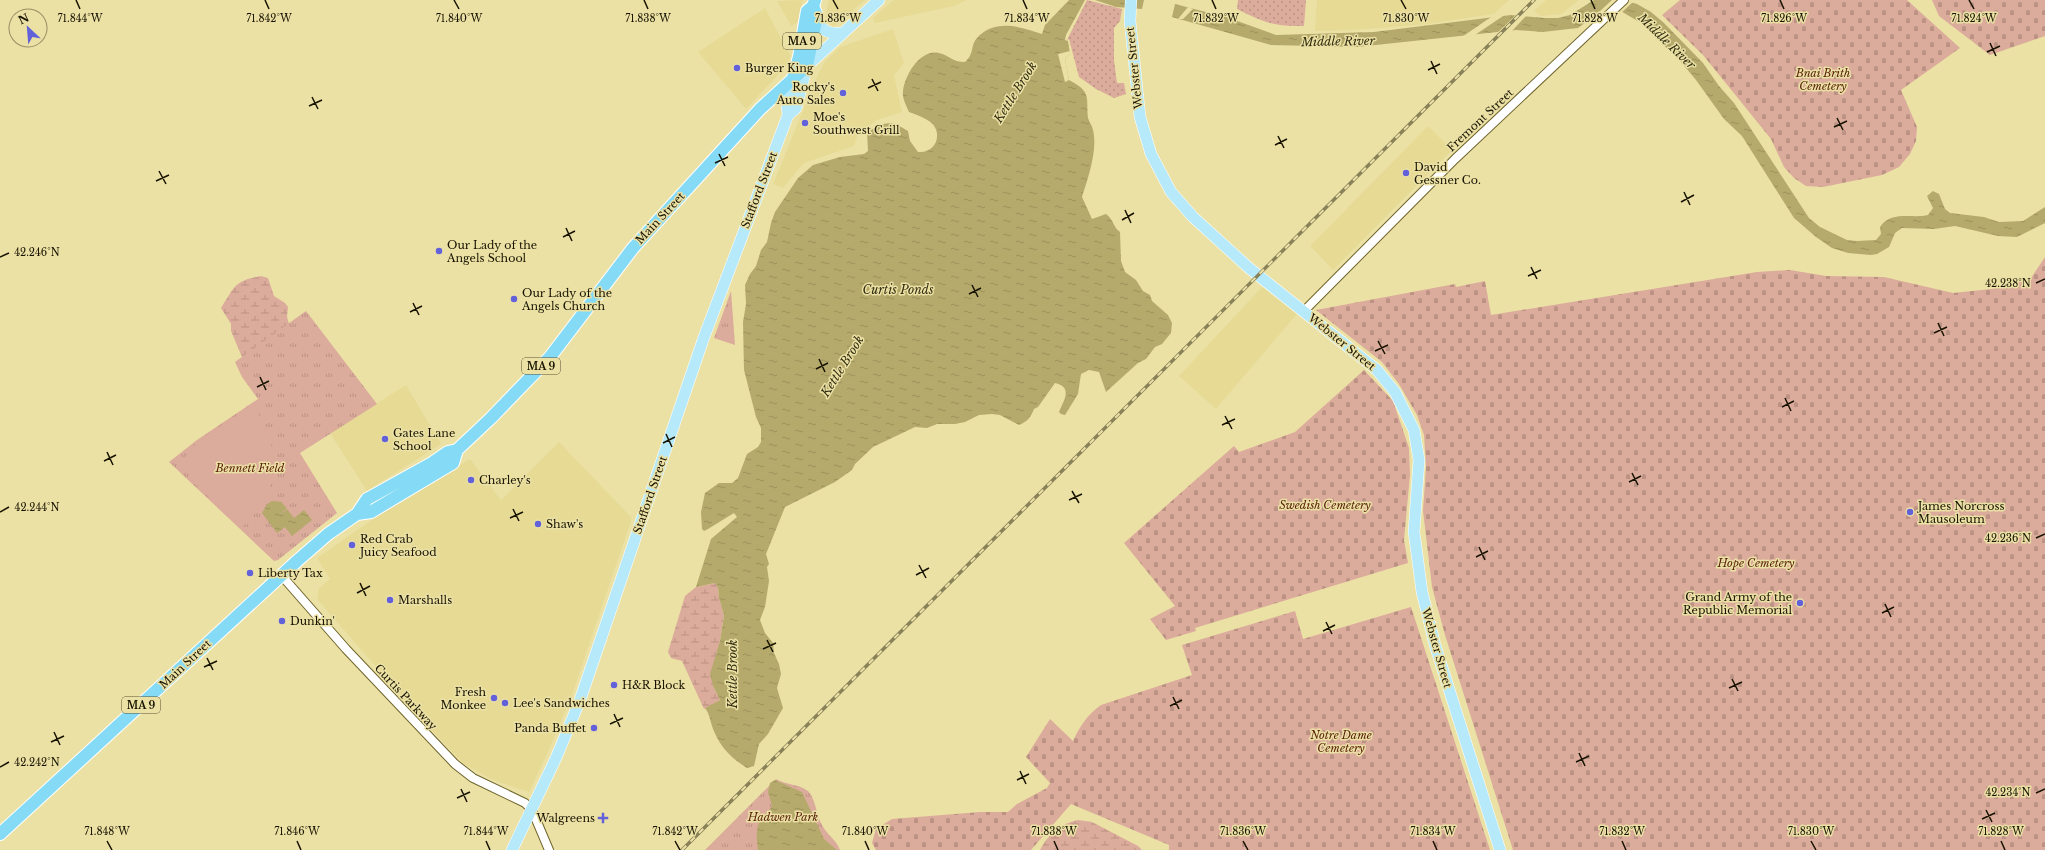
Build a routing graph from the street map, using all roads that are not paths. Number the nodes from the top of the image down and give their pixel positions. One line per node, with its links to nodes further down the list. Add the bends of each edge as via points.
1 (879, 0): 5 (main road, Main Street)
2 (1624, 0): 10 (street, Fremont Street, via 1455,159)
3 (1131, 5): 10 (main road, Webster Street, via 1137,104 1151,154 1164,180 1180,204 1198,222 1249,268)
4 (815, 7): 5 (main road, via 821,28 825,32); 6 (highway, MA 9); 7 (highway, MA 9, via 807,11)
5 (841, 33): 6 (main road, Main Street)
6 (807, 66): 7 (highway, Main Street / MA 9); 9 (main road, Stafford Street, via 796,108)
7 (793, 79): 8 (highway, Main Street / MA 9); 9 (main road, Stafford Street)
8 (767, 102): 9 (main road, via 778,102); 11 (highway, Main Street / MA 9, via 626,255 550,357 457,450 452,463 371,512 357,514 322,540)
9 (788, 110): 12 (main road, Stafford Street, via 704,337 580,700)
10 (1304, 310): 16 (main road, Webster Street, via 1380,374 1394,392 1414,430 1419,460 1414,532 1422,592 1435,645)
11 (282, 576): 12 (street, Curtis Parkway, via 346,649 455,764 473,778 525,803); 13 (highway, Main Street / MA 9)
12 (532, 810): 14 (main road, Stafford Street); 15 (street)
13 (0, 834)
14 (512, 850)
15 (549, 850)
16 (1500, 850)

